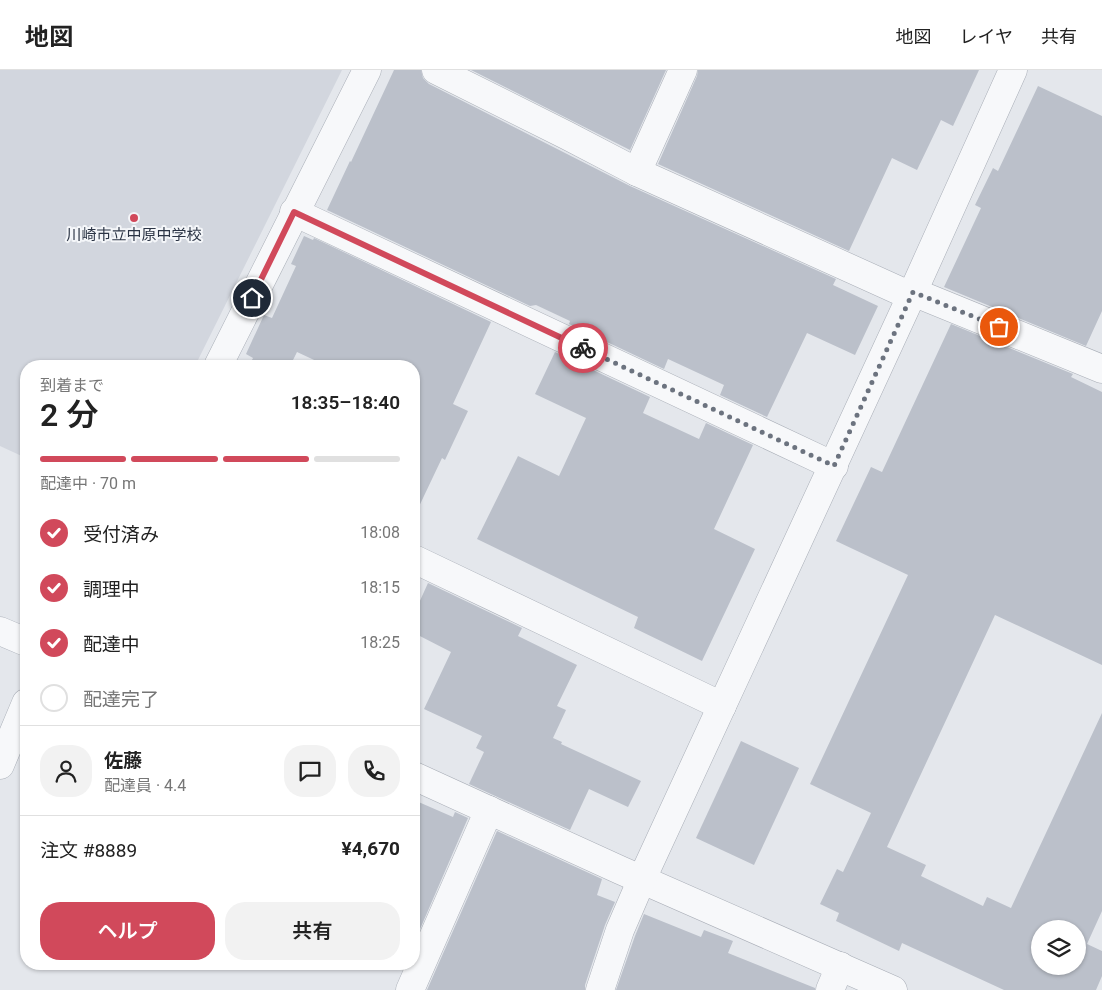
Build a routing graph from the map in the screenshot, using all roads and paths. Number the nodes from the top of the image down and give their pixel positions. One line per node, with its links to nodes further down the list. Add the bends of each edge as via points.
1 (366, 70): 6 (street)
2 (436, 70): 5 (street)
3 (683, 70): 5 (street)
4 (1013, 70): 7 (street)
5 (637, 172): 7 (street)
6 (294, 212): 8 (street); 10 (street)
7 (912, 294): 9 (street); 10 (street)
8 (221, 360)
9 (1102, 369)
10 (834, 466): 14 (street)
11 (420, 562): 14 (street)
12 (0, 631): 13 (street)
13 (20, 639)
14 (722, 706): 19 (street)
15 (20, 717): 16 (street)
16 (0, 765)
17 (420, 779): 18 (street)
18 (489, 810): 19 (street); 20 (street)
19 (642, 880): 22 (street); 24 (street, via 620,930)
20 (420, 967)
21 (419, 970): 23 (street)
22 (835, 978): 25 (street)
23 (410, 990)
24 (600, 990)
25 (893, 990)

